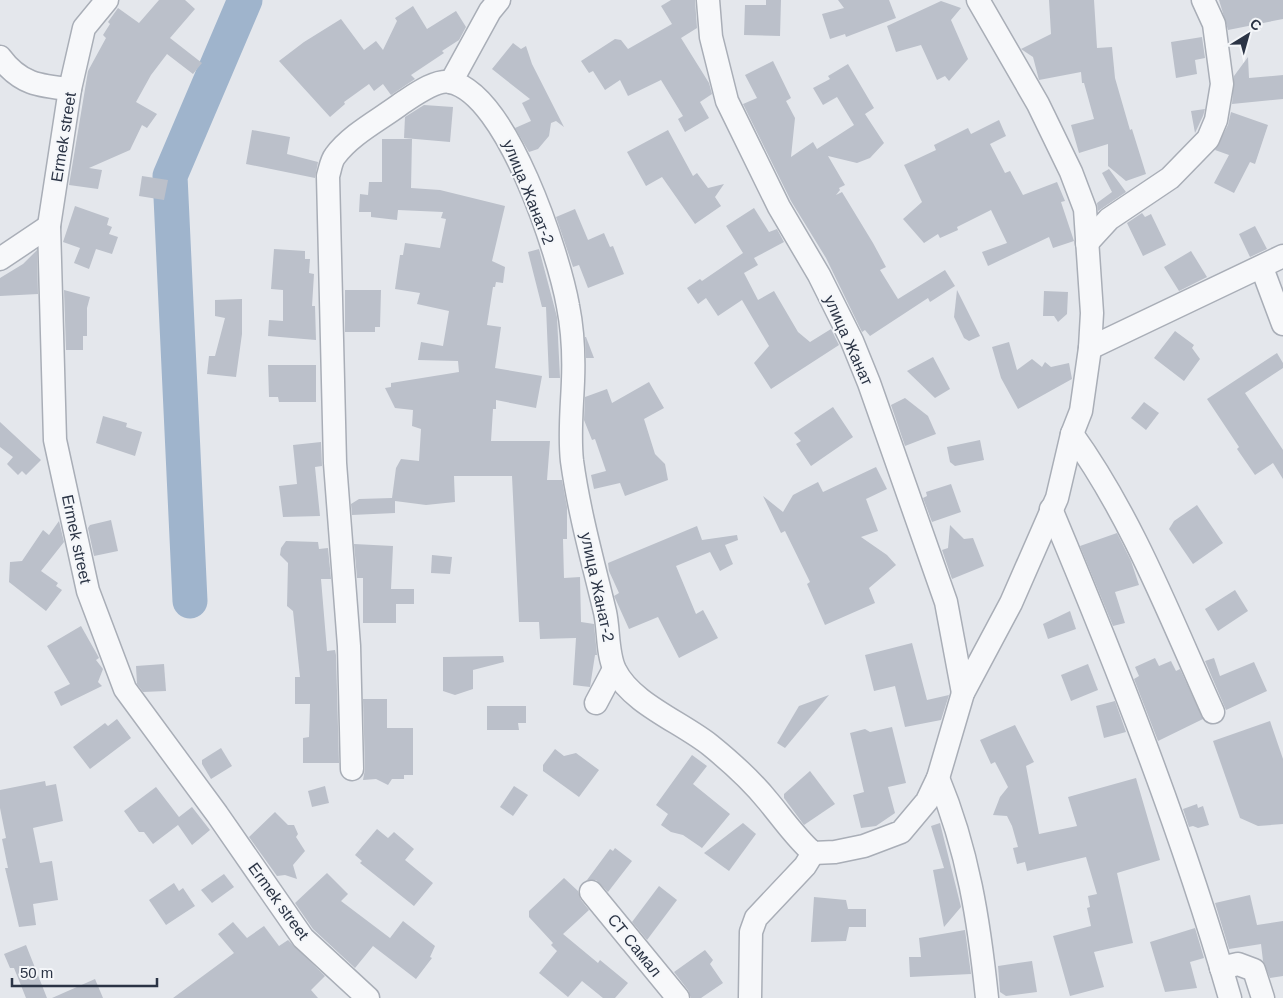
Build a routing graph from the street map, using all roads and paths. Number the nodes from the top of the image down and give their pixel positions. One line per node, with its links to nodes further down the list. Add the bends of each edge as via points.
1 (107, 0): 8 (street, Ermek street, via 84,28)
2 (499, 0): 7 (street)
3 (708, 0): 19 (street, улица Жанат, via 711,38 726,101 779,207 819,275 869,383 946,602)
4 (978, 0): 10 (street, via 1038,104 1071,172 1085,209)
5 (1203, 0): 10 (street, via 1214,24 1221,75 1216,120 1208,139 1170,178 1109,219)
6 (0, 57): 8 (street, via 10,72 35,85)
7 (452, 82): 18 (street, улица Жанат-2, via 478,99 507,136 550,238 561,274 573,347 572,461 590,556 606,615); 22 (street, via 443,82 407,100 360,134 334,157 328,176 335,463 349,646)
8 (70, 89): 9 (street, Ermek street)
9 (48, 226): 12 (street); 27 (street, Ermek street, via 55,440 88,591 125,689 303,938)
10 (1087, 243): 15 (street, via 1092,312)
11 (1283, 256): 13 (street)
12 (0, 259)
13 (1262, 268): 14 (street); 15 (street, via 1236,277)
14 (1283, 324)
15 (1090, 348): 16 (street, via 1081,411)
16 (1072, 434): 17 (street); 21 (street, via 1100,473 1134,536)
17 (1052, 509): 19 (street, via 1011,603); 26 (street, via 1148,754)
18 (614, 669): 20 (street); 24 (street, улица Жанат-2, via 630,690 689,728 734,765)
19 (963, 693): 23 (street)
20 (596, 702)
21 (1213, 712)
22 (352, 769)
23 (938, 778): 24 (street, via 927,801 902,832 864,846); 30 (street, via 951,808 968,867)
24 (813, 853): 29 (street, via 805,866 756,918 751,932)
25 (591, 892): 28 (street, СТ Самал)
26 (1221, 968): 31 (street); 32 (street, via 1238,964 1254,970)
27 (368, 998)
28 (678, 998)
29 (750, 998)
30 (987, 998)
31 (1230, 998)
32 (1263, 998)

